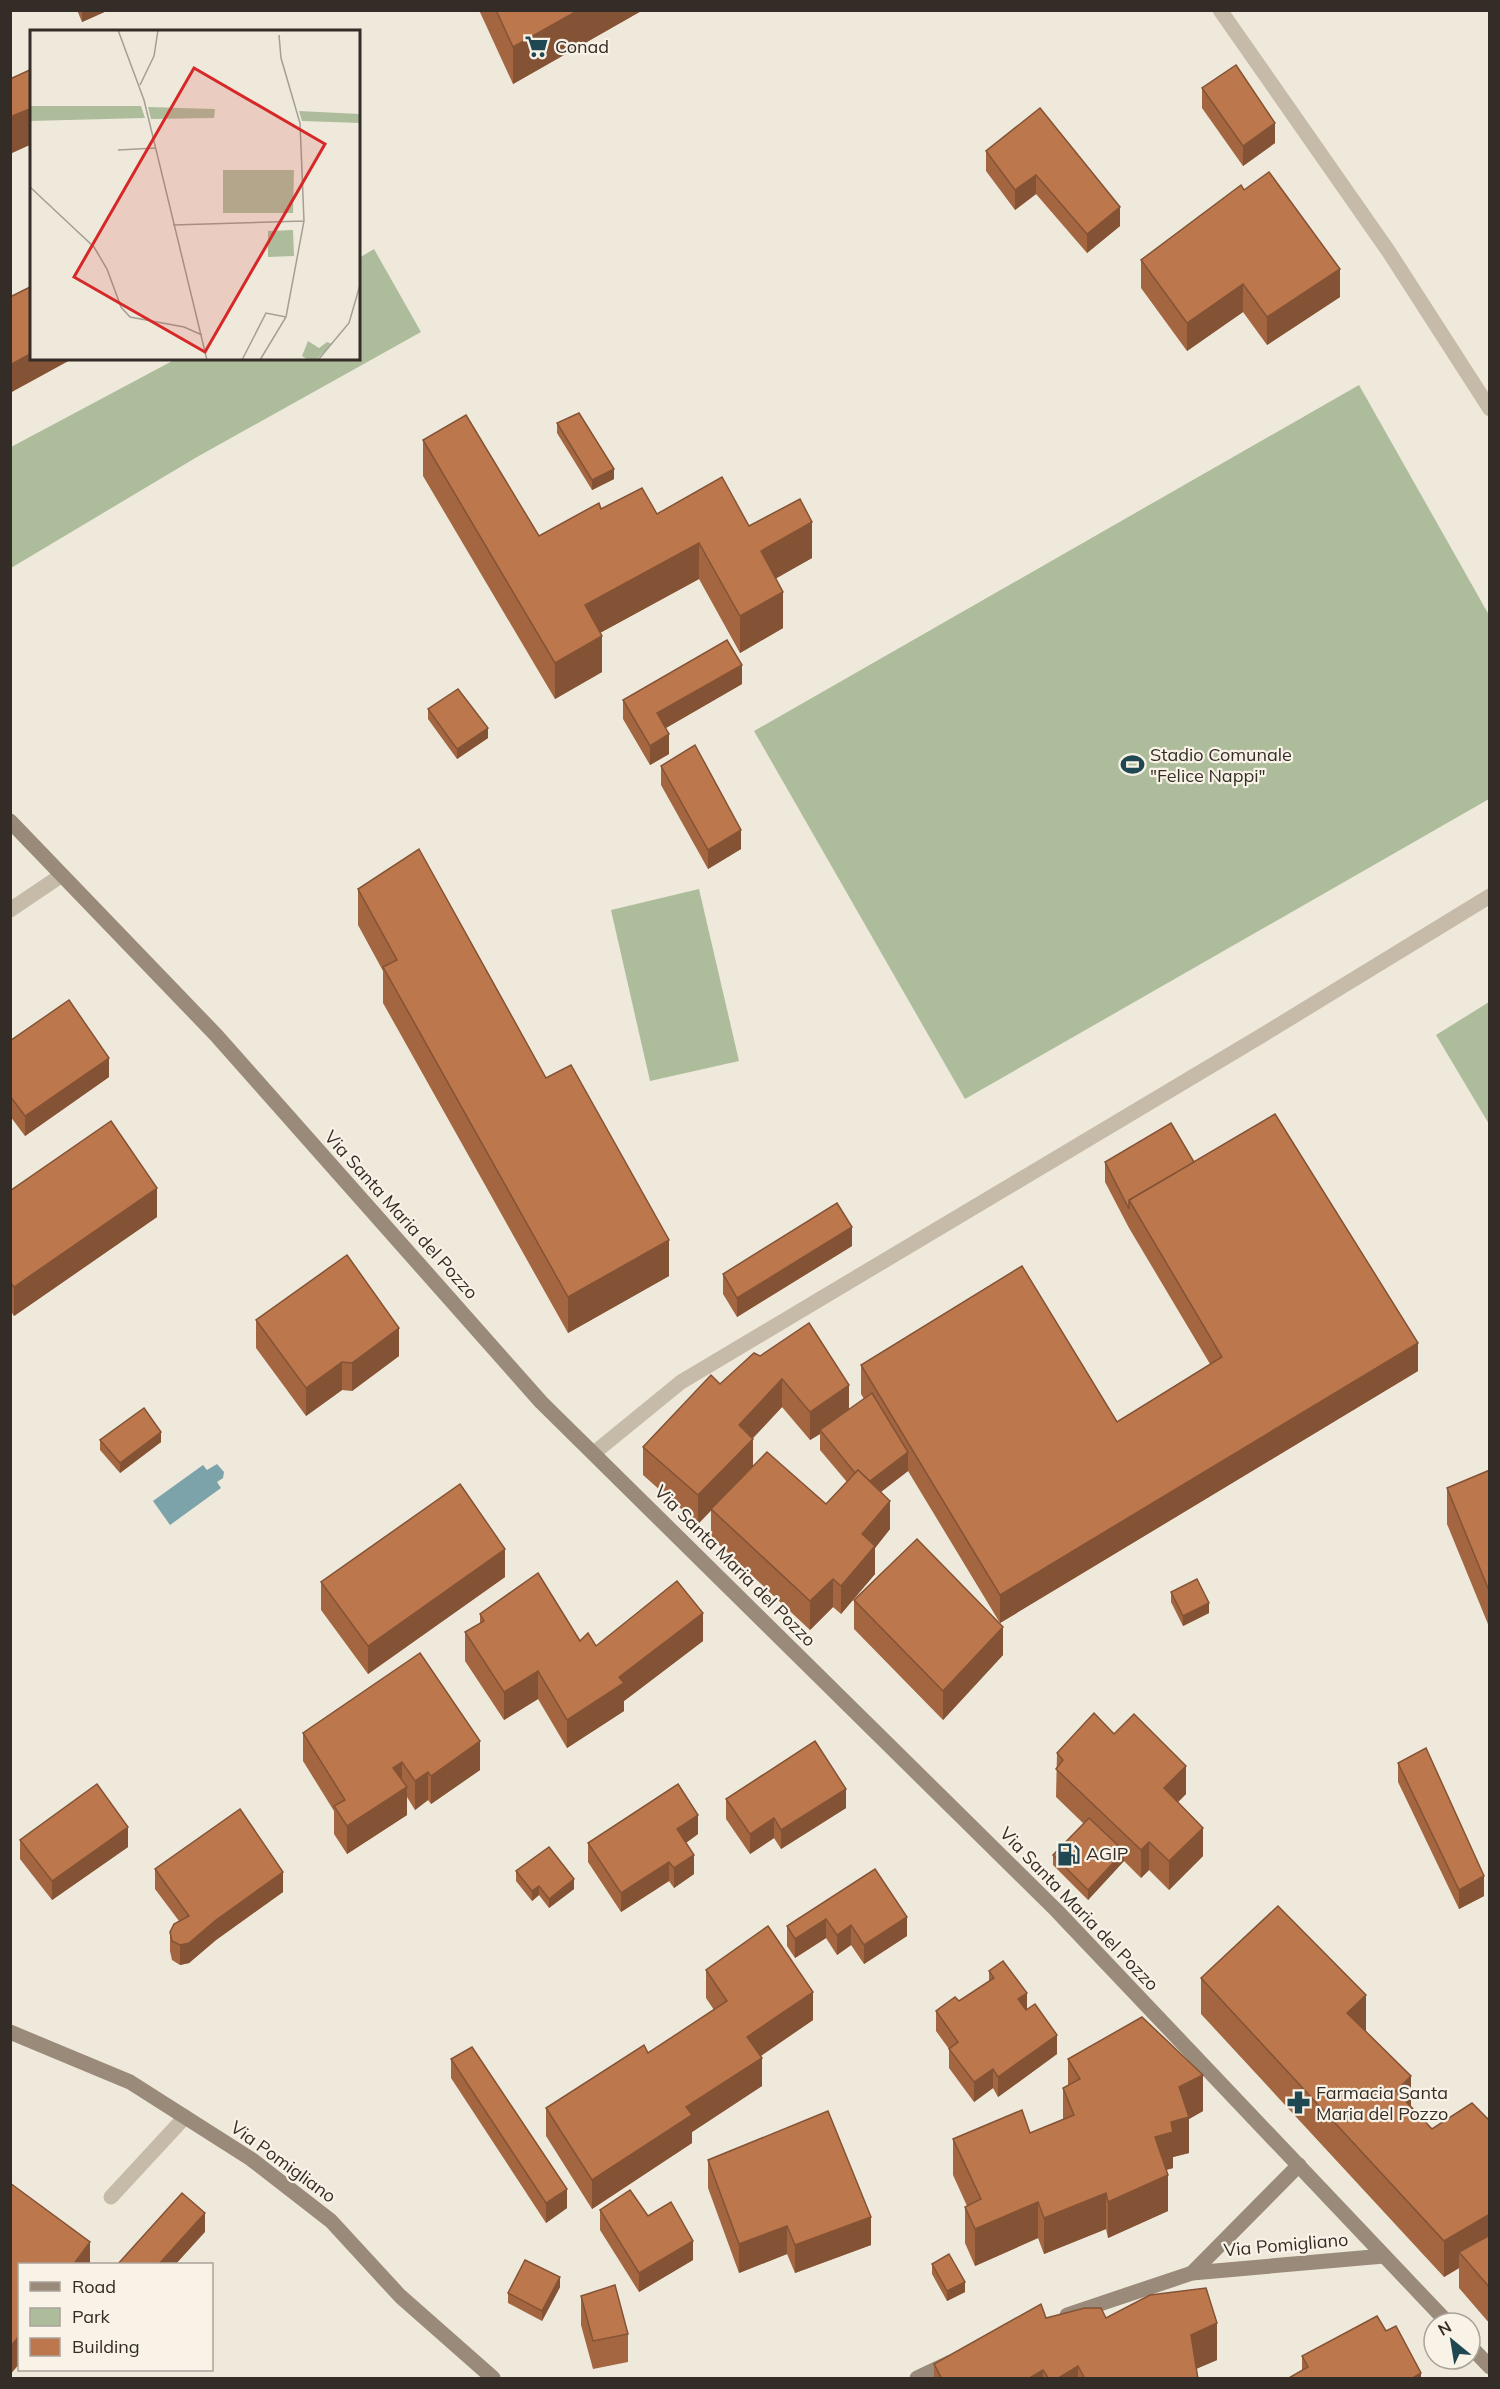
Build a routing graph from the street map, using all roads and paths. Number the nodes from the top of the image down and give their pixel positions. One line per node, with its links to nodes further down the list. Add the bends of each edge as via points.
1 (1220, 10): 2 (street, via 1389,252)
2 (1490, 409)
3 (10, 821): 4 (street, Via Santa Maria del Pozzo)
4 (62, 875): 6 (street); 7 (street, Via Santa Maria del Pozzo, via 216,1035 542,1402)
5 (1490, 896): 7 (street, via 681,1382)
6 (10, 910)
7 (594, 1453): 10 (street, Via Santa Maria del Pozzo, via 1058,1911)
8 (10, 2032): 9 (street, Via Pomigliano, via 130,2082)
9 (185, 2117): 11 (street); 17 (street, Via Pomigliano, via 251,2159 331,2222 400,2295)
10 (1299, 2165): 12 (street, Via Santa Maria del Pozzo); 13 (street, Via Pomigliano)
11 (111, 2197)
12 (1384, 2256): 13 (street, Via Pomigliano); 14 (street, Via Santa Maria del Pozzo)
13 (1192, 2273): 15 (street, Via Pomigliano)
14 (1437, 2311)
15 (1055, 2319)
16 (970, 2352): 18 (street)
17 (493, 2379)
18 (917, 2379)

